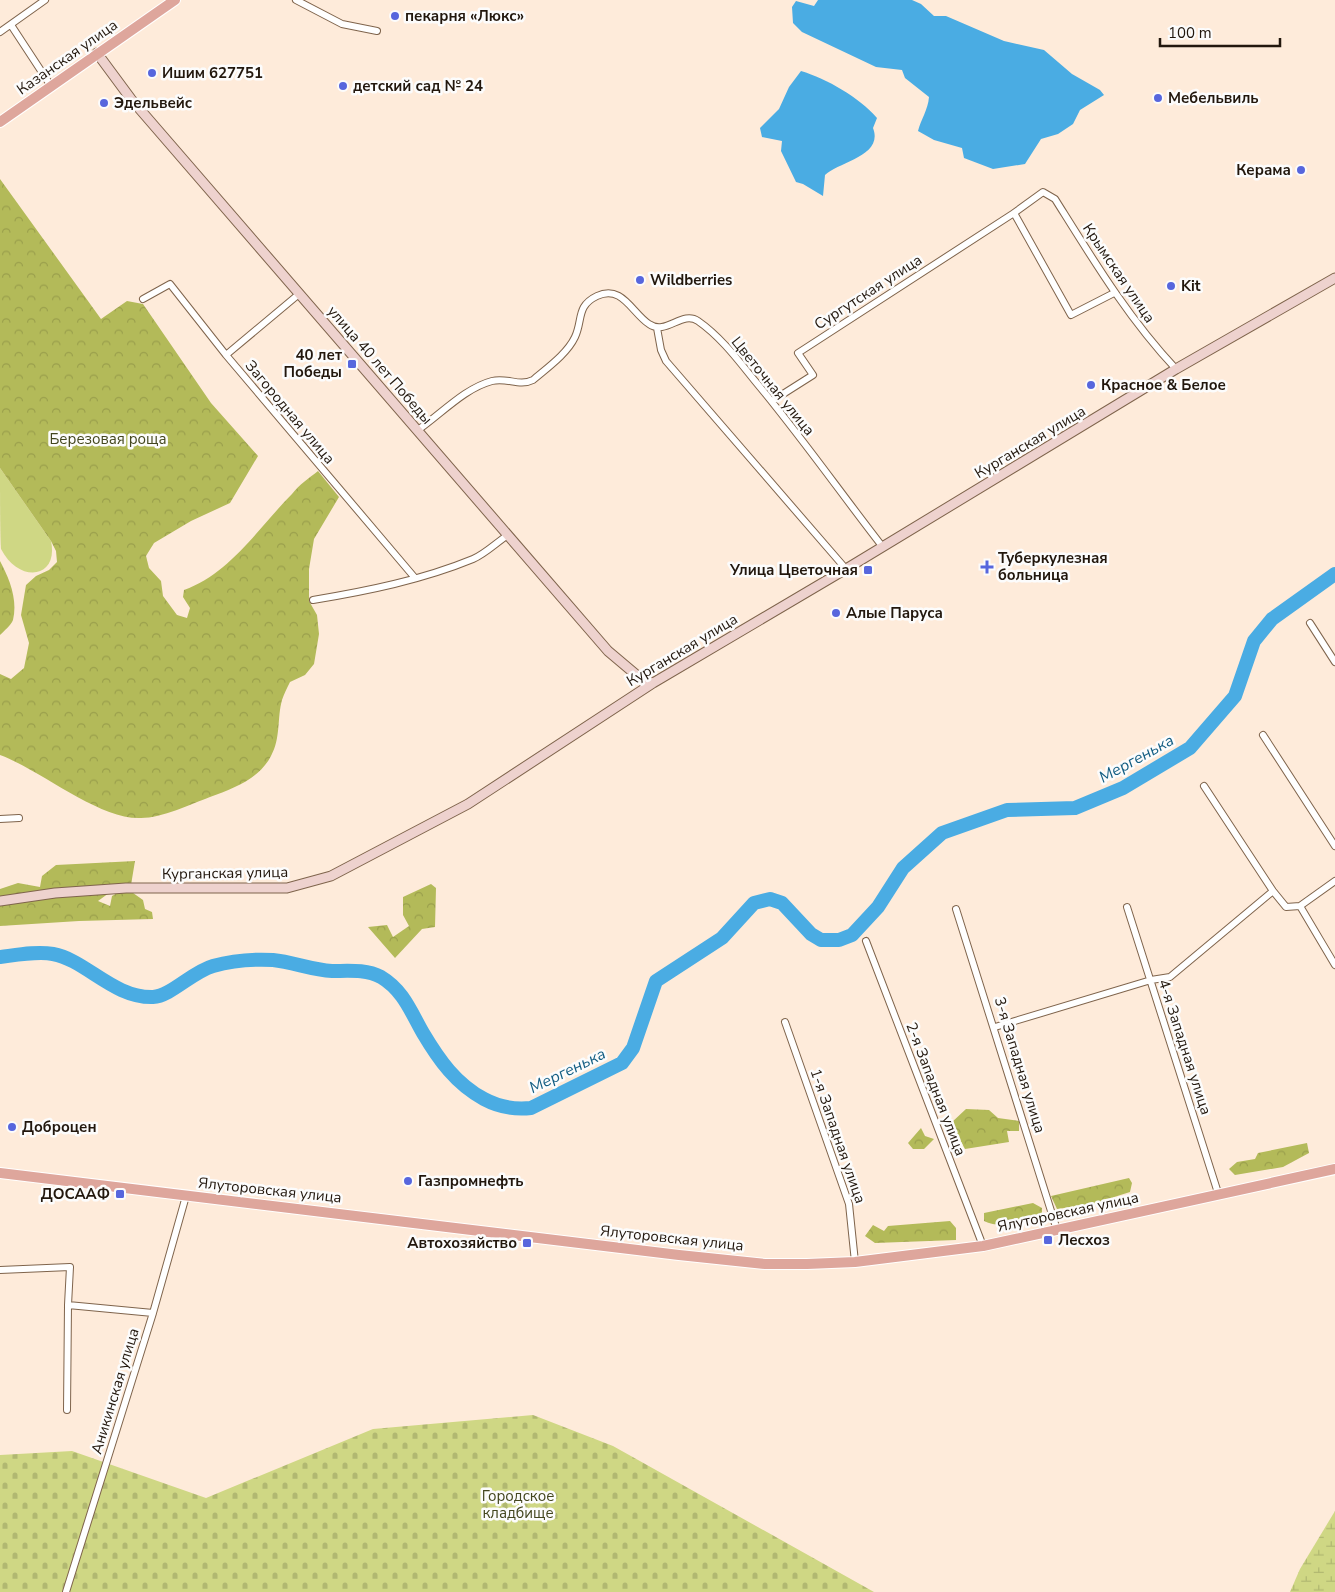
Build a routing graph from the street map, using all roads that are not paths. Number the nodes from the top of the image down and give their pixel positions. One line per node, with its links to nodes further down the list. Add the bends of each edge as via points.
1 (46, 0): 4 (street)
2 (175, 0): 7 (main road, Казанская улица)
3 (299, 1): 5 (street, via 342,24)
4 (11, 25): 6 (street); 8 (street)
5 (376, 31)
6 (0, 32)
7 (98, 53): 8 (main road, Казанская улица); 13 (main road, улица 40 лет Победы, via 131,99)
8 (51, 86): 9 (main road, Казанская улица)
9 (0, 122)
10 (1014, 212): 12 (street, Крымская улица, via 1043,192 1056,199); 12 (street, via 1071,315); 18 (street, Сургутская улица, via 798,353 813,375)
11 (1335, 278): 17 (main road, Курганская улица)
12 (1114, 293): 17 (street, Крымская улица)
13 (299, 294): 16 (street); 19 (main road, улица 40 лет Победы)
14 (143, 299): 16 (street, Загородная улица, via 170,284)
15 (658, 328): 18 (street, Цветочная улица, via 684,319 696,319 715,335); 19 (street, via 648,324 630,303 618,295 607,293 597,296 580,312 578,328 568,347 533,380 517,384 500,379 474,387); 22 (street, via 666,361)
16 (226, 355): 23 (street, Загородная улица)
17 (1176, 369): 21 (main road, Курганская улица)
18 (772, 402): 21 (street, Цветочная улица)
19 (418, 430): 20 (main road, улица 40 лет Победы)
20 (508, 535): 23 (street, via 474,558); 27 (main road, улица 40 лет Победы, via 608,651 640,678)
21 (882, 546): 22 (main road, Курганская улица)
22 (846, 569): 27 (main road, Курганская улица)
23 (415, 578): 24 (street)
24 (313, 600)
25 (1310, 623): 26 (street)
26 (1335, 662)
27 (652, 683): 35 (main road, Курганская улица, via 468,804 331,876 287,888 126,888)
28 (1263, 735): 32 (street)
29 (1204, 786): 34 (street)
30 (19, 818): 31 (street)
31 (0, 819)
32 (1335, 846)
33 (1335, 881): 36 (street)
34 (1273, 891): 36 (street, via 1286,907); 41 (street, via 1170,977)
35 (0, 901)
36 (1300, 906): 40 (street)
37 (1127, 907): 41 (street, 4-я Западная улица)
38 (956, 909): 43 (street, 3-я Западная улица)
39 (866, 941): 49 (street, 2-я Западная улица)
40 (1335, 965)
41 (1151, 980): 43 (street); 47 (street, 4-я Западная улица)
42 (785, 1022): 50 (street, 1-я Западная улица, via 850,1204)
43 (995, 1027): 48 (street, 3-я Западная улица)
44 (1335, 1169): 47 (main road, Ялуторовская улица)
45 (0, 1173): 46 (main road, Ялуторовская улица)
46 (186, 1196): 50 (main road, Ялуторовская улица, via 734,1260 807,1264); 53 (street, Аникинская улица)
47 (1219, 1196): 48 (main road, Ялуторовская улица)
48 (1057, 1230): 49 (main road, Ялуторовская улица)
49 (982, 1246): 50 (main road, Ялуторовская улица)
50 (855, 1262)
51 (0, 1270): 52 (street, via 70,1267)
52 (68, 1305): 53 (street); 54 (street)
53 (152, 1313): 55 (street, Аникинская улица)
54 (67, 1410)
55 (66, 1592)

